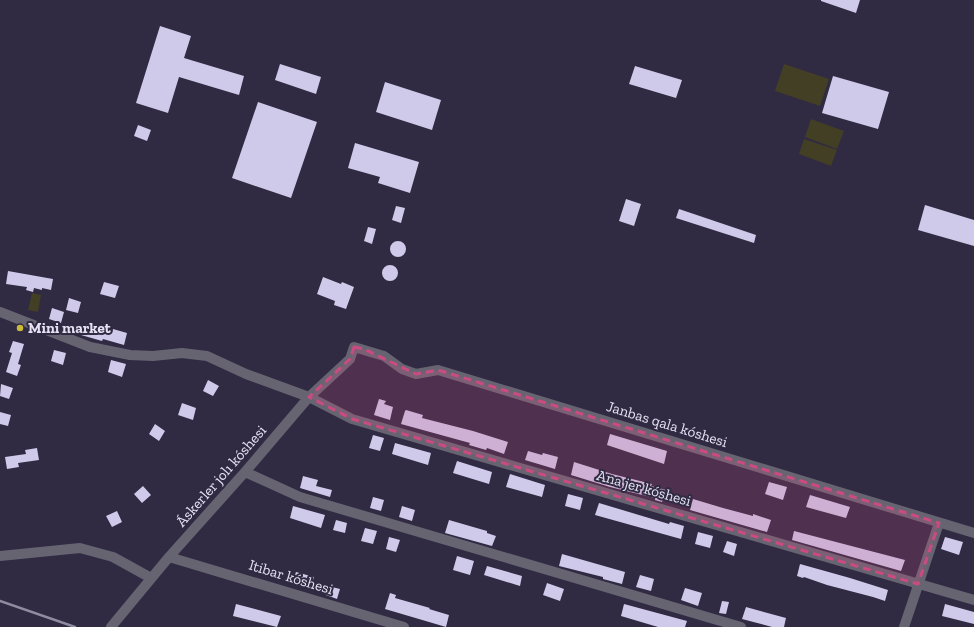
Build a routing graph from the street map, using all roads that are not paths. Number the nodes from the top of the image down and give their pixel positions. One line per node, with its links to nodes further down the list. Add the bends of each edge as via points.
1 (0, 312): 3 (street, Ana jer kóshesi, via 90,347 130,355 182,353 207,356 246,374)
2 (354, 347): 3 (street, Áskerler jolı kóshesi, via 350,359); 5 (street, Janbas qala kóshesi, via 384,356 402,369 416,374 438,370)
3 (309, 397): 4 (street, Áskerler jolı kóshesi); 10 (street, Ana jer kóshesi, via 352,419)
4 (245, 472): 8 (street, Áskerler jolı kóshesi); 14 (street, via 300,497)
5 (939, 523): 6 (street, Janbas qala kóshesi); 10 (street)
6 (974, 533)
7 (0, 556): 9 (street, via 80,548 113,557)
8 (169, 557): 9 (street, Áskerler jolı kóshesi); 13 (street, Itibar kóshesi)
9 (151, 578): 12 (street, Áskerler jolı kóshesi)
10 (918, 584): 11 (street, Ana jer kóshesi); 15 (street)
11 (974, 600)
12 (111, 627)
13 (404, 627)
14 (741, 627)
15 (904, 627)

